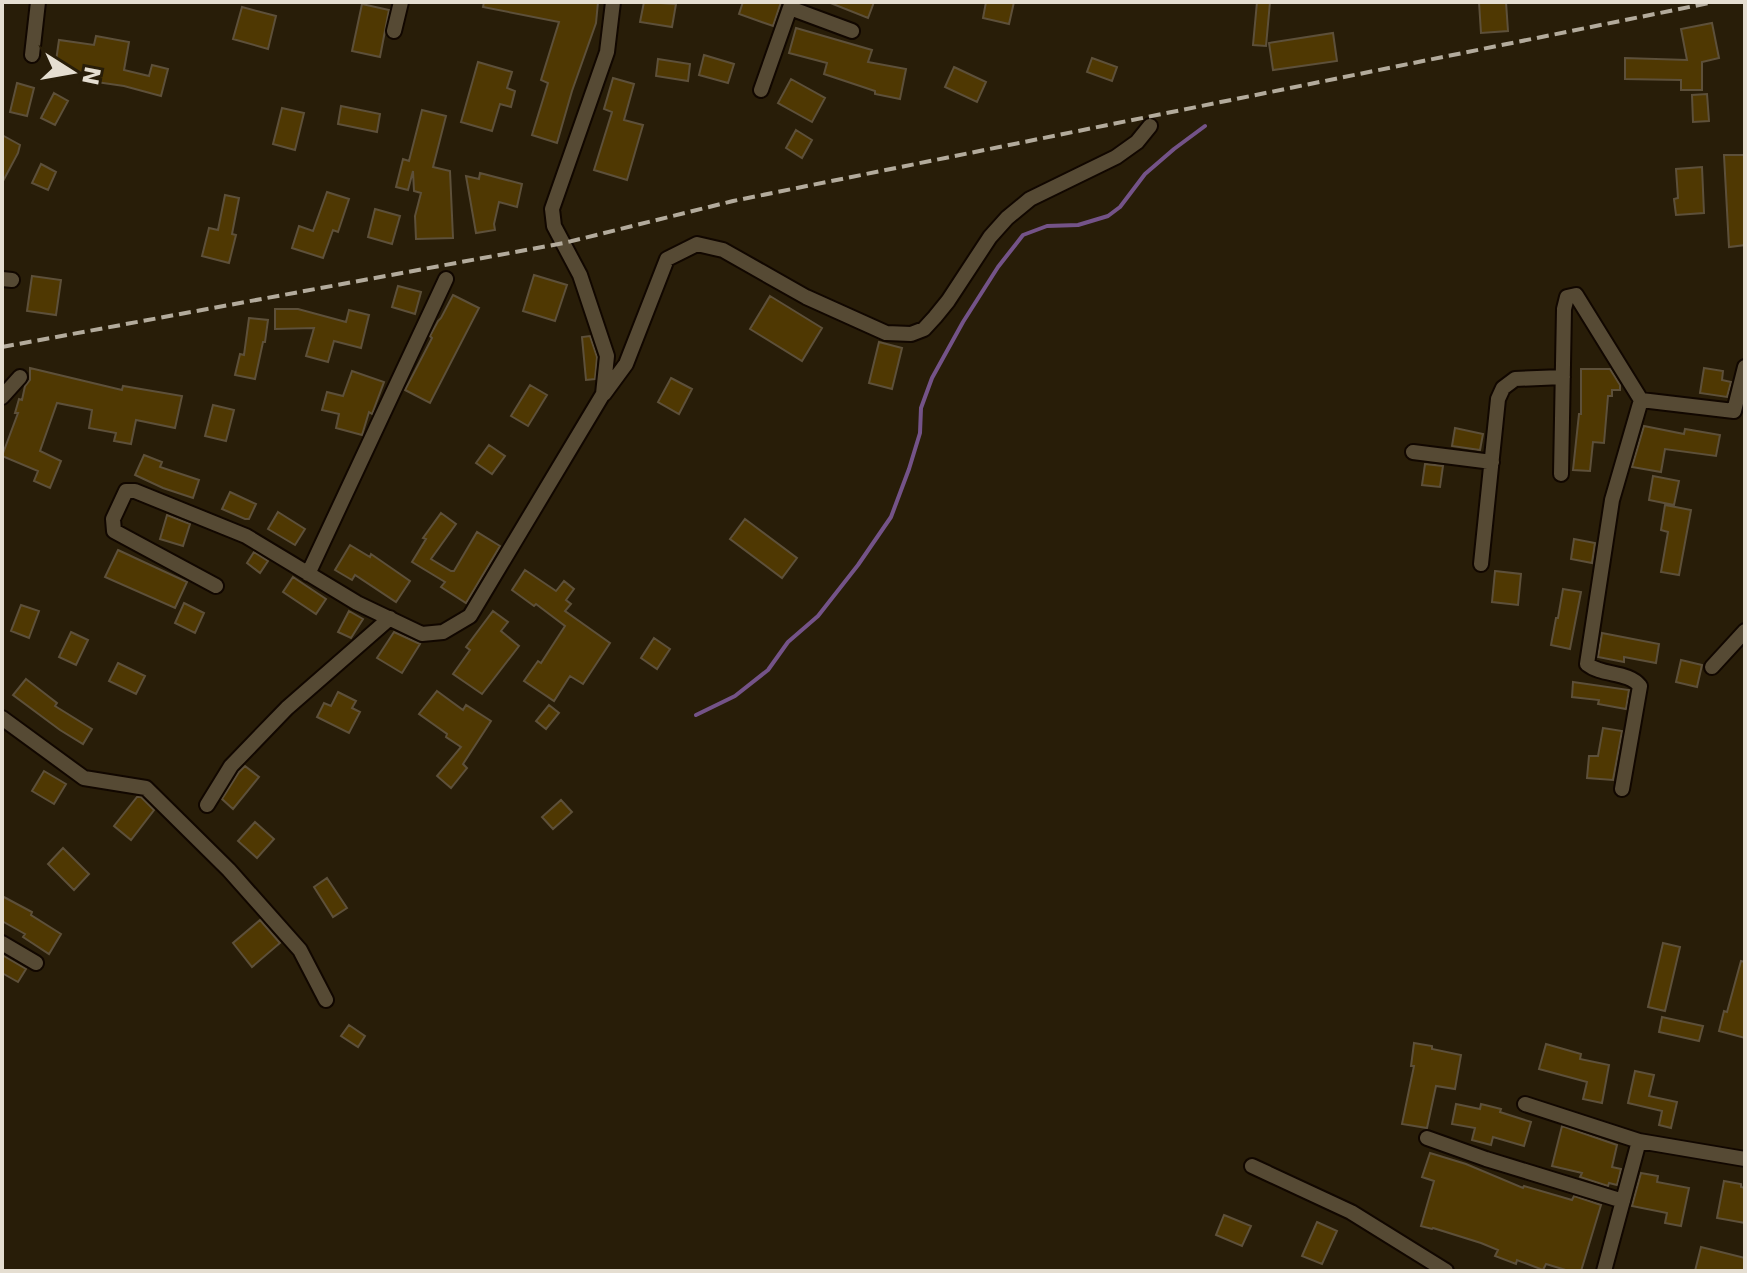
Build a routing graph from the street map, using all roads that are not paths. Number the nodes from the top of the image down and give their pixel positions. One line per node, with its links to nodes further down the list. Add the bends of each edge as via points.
1 (38, 2): 7 (street)
2 (401, 2): 5 (street)
3 (613, 2): 14 (street, via 607,52 552,209 554,226 580,275 607,356)
4 (791, 5): 6 (street); 8 (street)
5 (394, 31)
6 (852, 31)
7 (32, 55)
8 (761, 90)
9 (1150, 126): 14 (street, via 1116,157 1030,199 1007,218 935,317 911,334 886,333 806,297 723,250 697,244 667,259 626,364)
10 (446, 279): 21 (street)
11 (1745, 367): 16 (street, via 1734,411)
12 (20, 377): 15 (street)
13 (1563, 377): 16 (street, via 1564,309 1567,297 1576,295); 18 (street, via 1515,379 1503,388); 19 (street)
14 (603, 394): 23 (street, via 470,616 443,632 422,634)
15 (2, 397)
16 (1641, 400): 27 (street, via 1612,500 1587,664 1640,686)
17 (1413, 452): 18 (street)
18 (1492, 462): 20 (street)
19 (1561, 474)
20 (1481, 564)
21 (308, 574): 22 (street, via 246,536 126,491 113,519 114,531); 23 (street)
22 (216, 586)
23 (390, 618): 28 (street, via 287,708 231,766)
24 (1745, 631): 25 (street)
25 (1712, 667)
26 (2, 718): 31 (street, via 84,778 146,788 300,950)
27 (1622, 789)
28 (207, 805)
29 (2, 943): 30 (street)
30 (36, 963)
31 (326, 1000)
32 (1525, 1104): 34 (street)
33 (1427, 1138): 37 (street)
34 (1639, 1141): 35 (street); 37 (street)
35 (1745, 1159)
36 (1252, 1166): 38 (street, via 1351,1212)
37 (1623, 1201): 39 (street)
38 (1446, 1271)
39 (1604, 1271)

